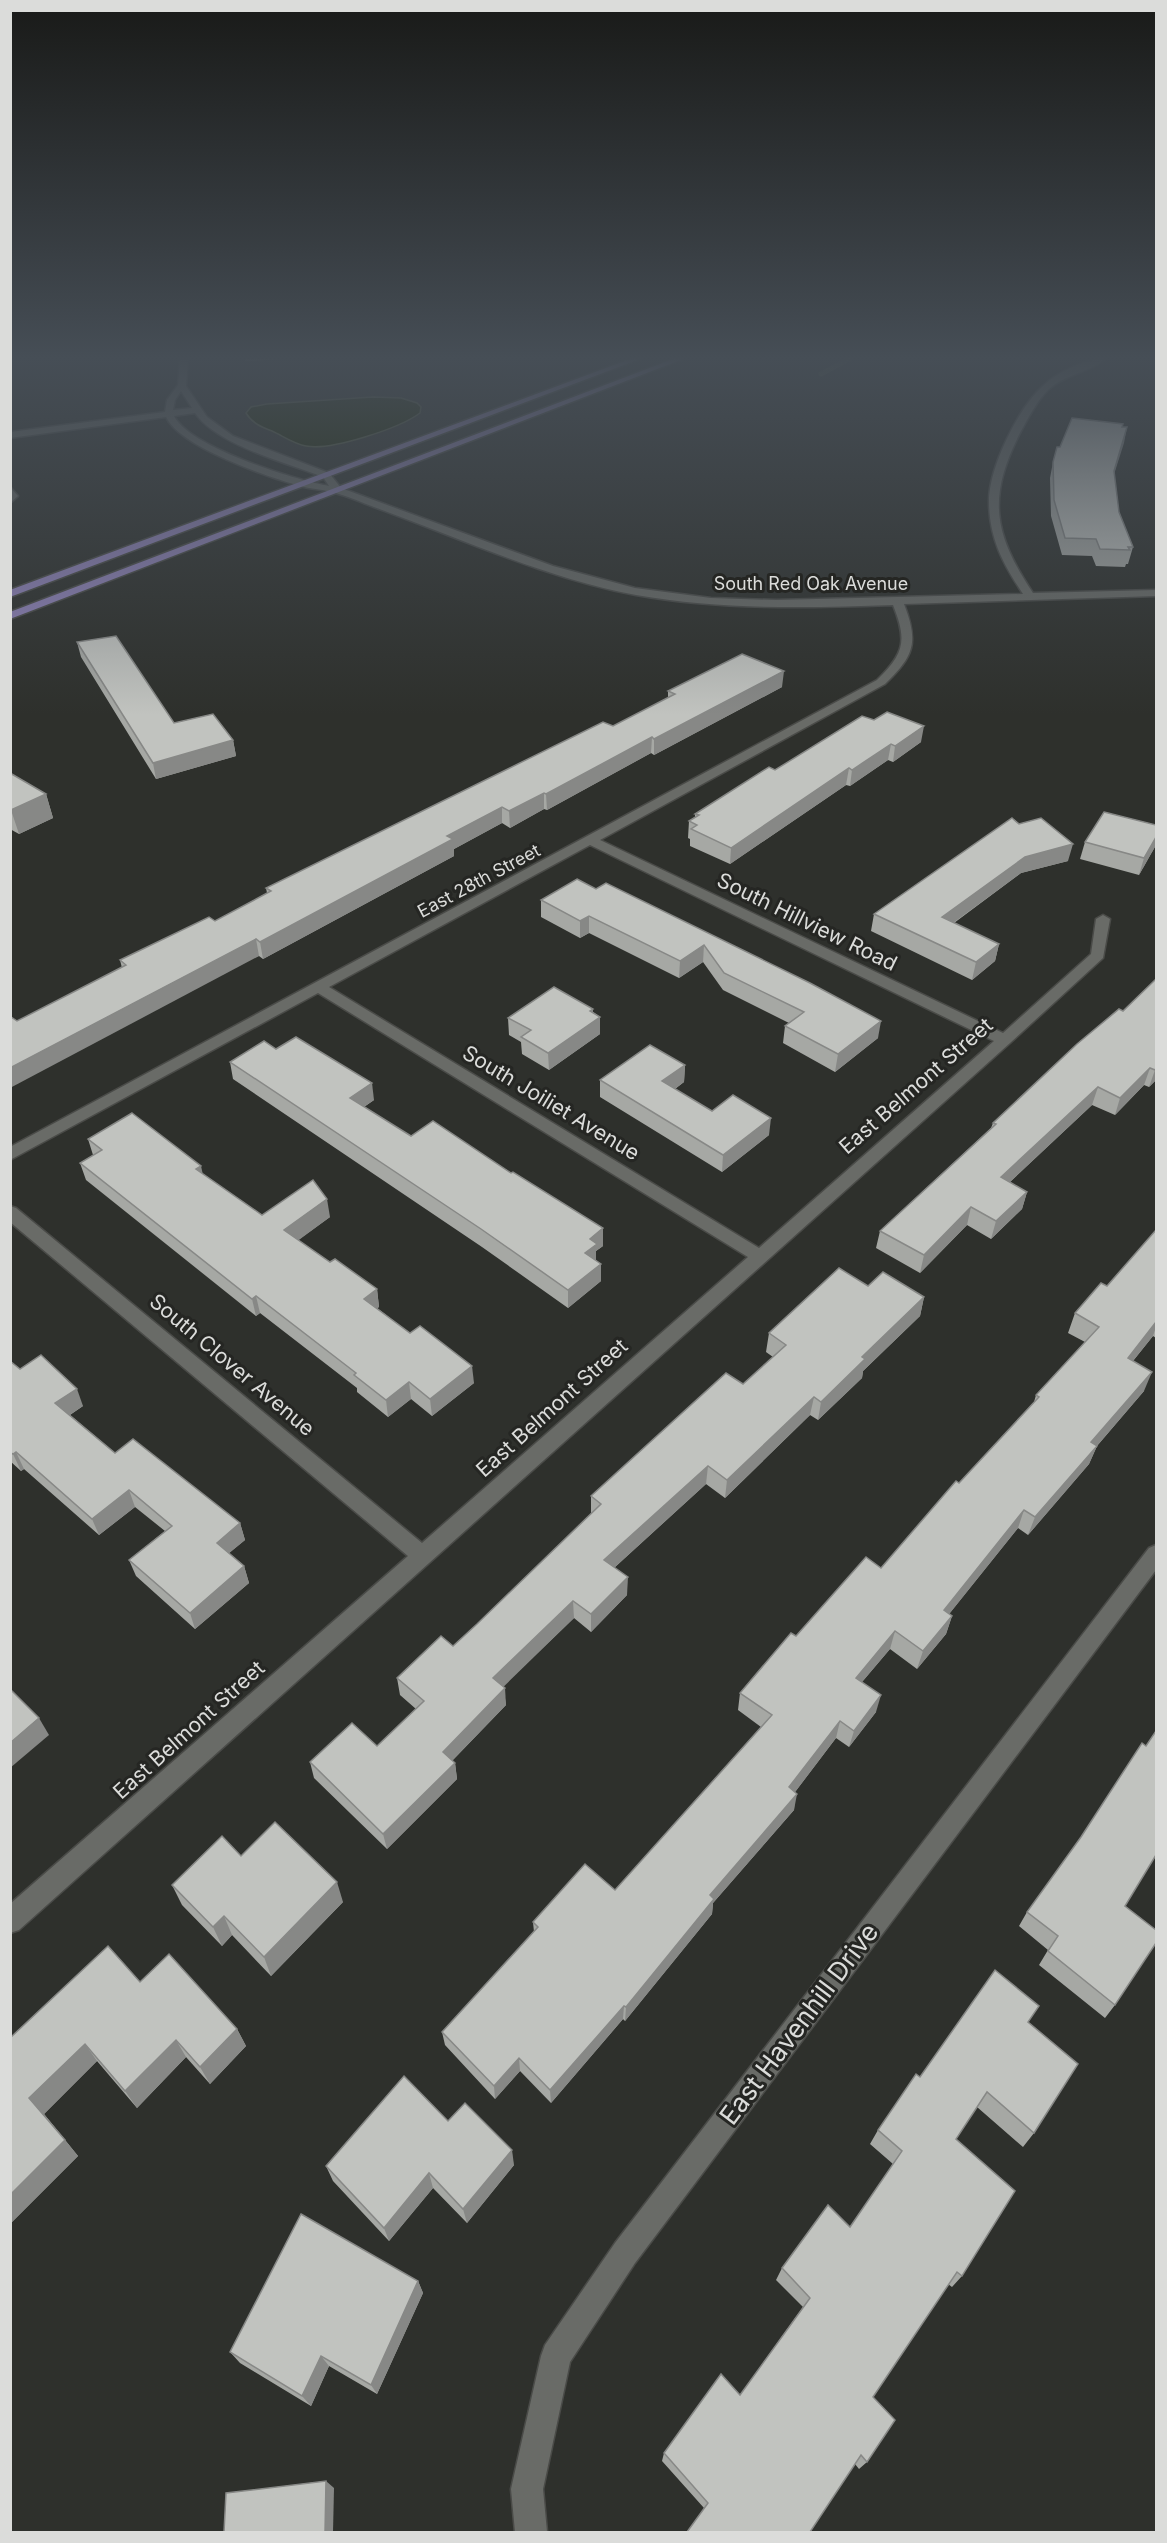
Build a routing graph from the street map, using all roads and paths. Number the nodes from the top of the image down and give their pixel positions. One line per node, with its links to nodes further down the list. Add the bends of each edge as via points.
1 (287, 478): 6 (street, South Red Oak Avenue)
2 (321, 478): 6 (main road)
3 (327, 478): 8 (street)
4 (369, 478): 8 (main road)
5 (997, 478): 12 (street, via 996,514 1001,547)
6 (303, 484): 8 (street, South Red Oak Avenue); 11 (main road)
7 (10, 490): 9 (street)
8 (337, 490): 13 (street, South Red Oak Avenue, via 502,552 610,587 746,604); 14 (main road)
9 (10, 500)
10 (1156, 593): 12 (street, South Red Oak Avenue)
11 (10, 594)
12 (1030, 597): 13 (street, South Red Oak Avenue)
13 (897, 601): 15 (street, East 28th Street, via 909,630 908,644 898,666 881,682)
14 (10, 616)
15 (592, 841): 17 (street, East 28th Street); 18 (street, South Hillview Road)
16 (1104, 919): 18 (street, East Belmont Street, via 1098,955)
17 (320, 988): 19 (street, East 28th Street); 21 (street, South Joiliet Avenue)
18 (1005, 1040): 21 (street, East Belmont Street)
19 (10, 1154)
20 (10, 1212): 23 (street, South Clover Avenue)
21 (759, 1256): 23 (street, East Belmont Street)
22 (1156, 1554): 25 (street, East Havenhill Drive, via 625,2253 556,2356 527,2489)
23 (422, 1555): 24 (street, East Belmont Street)
24 (10, 1920)
25 (531, 2532)

